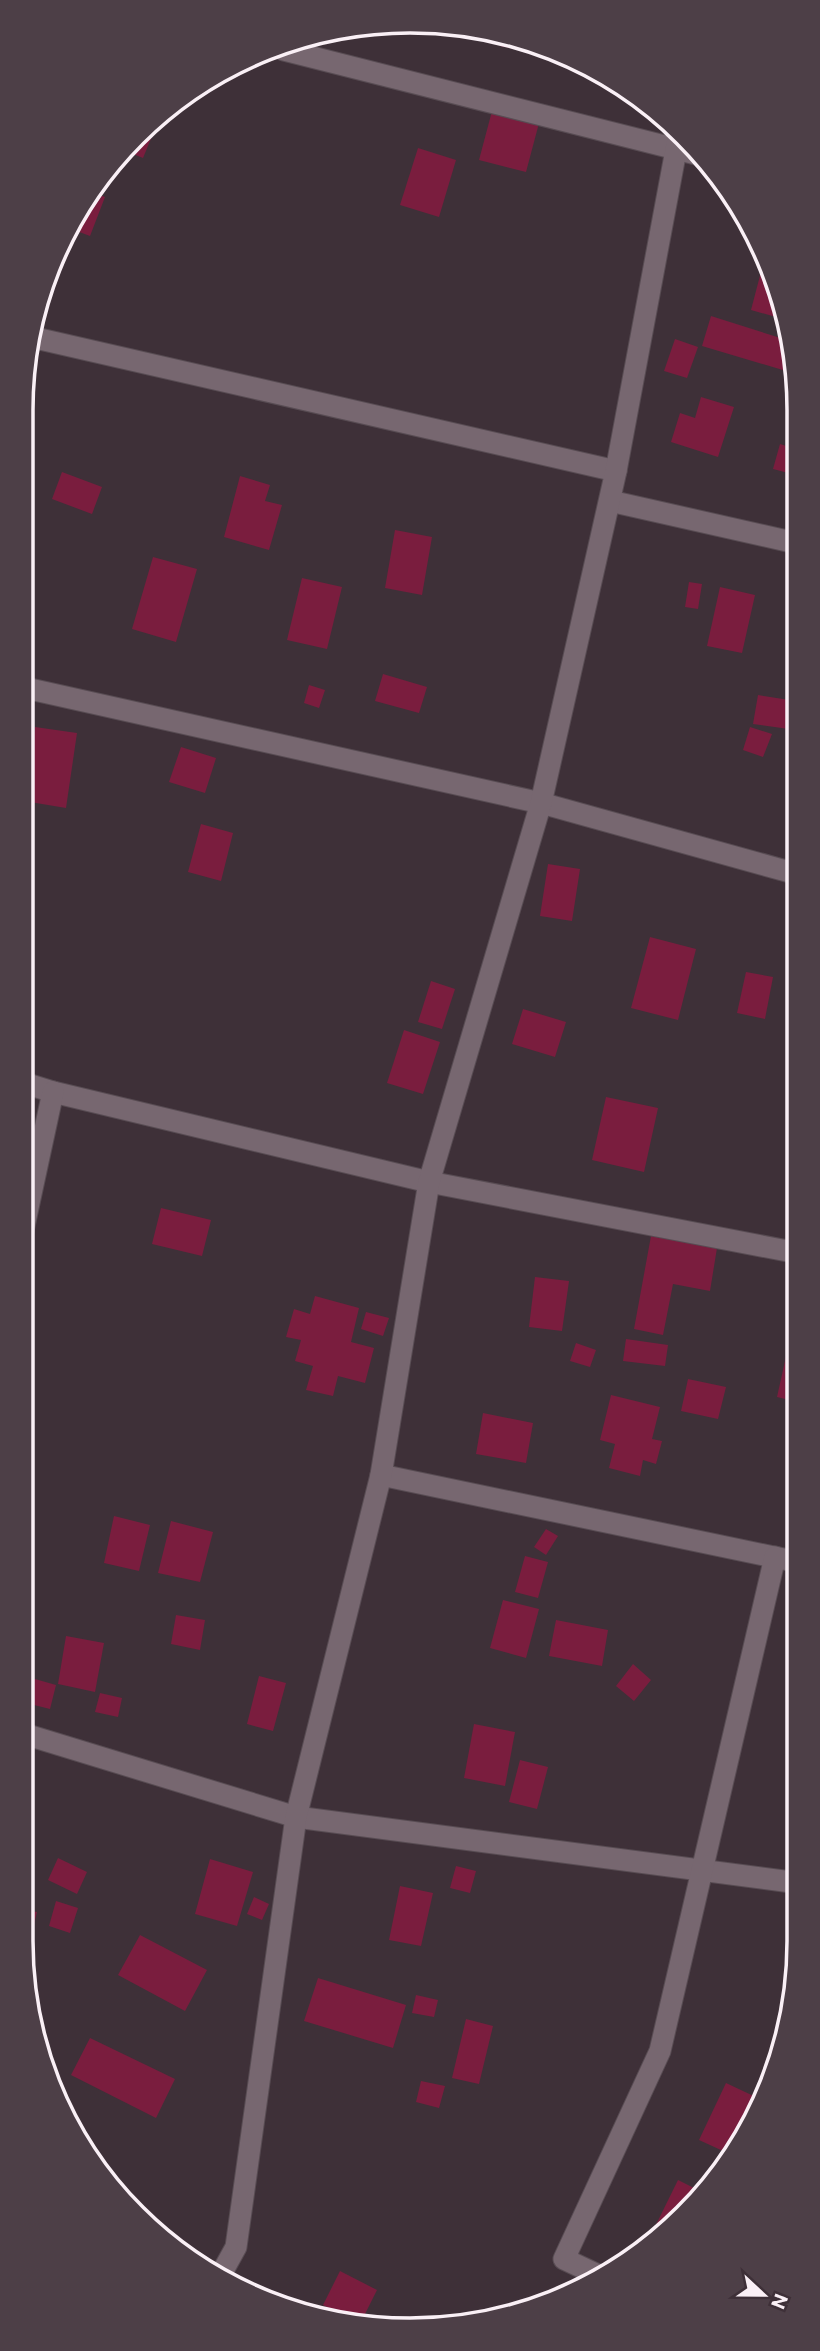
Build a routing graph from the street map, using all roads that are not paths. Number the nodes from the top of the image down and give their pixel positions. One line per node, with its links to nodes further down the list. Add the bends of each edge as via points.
1 (292, 52): 2 (street)
2 (671, 140)
3 (676, 144): 5 (street)
4 (40, 339): 5 (street)
5 (616, 471): 6 (street)
6 (610, 501): 7 (street); 9 (street)
7 (787, 541)
8 (33, 690): 9 (street)
9 (541, 803): 10 (street); 13 (street)
10 (787, 871)
11 (33, 1086): 12 (street)
12 (53, 1092): 13 (street); 14 (street)
13 (429, 1181): 15 (street); 16 (street)
14 (33, 1184)
15 (787, 1251)
16 (381, 1475): 17 (street); 20 (street)
17 (775, 1557): 18 (street); 21 (street)
18 (787, 1560)
19 (33, 1737): 20 (street)
20 (296, 1818): 21 (street); 23 (street, via 236,2247)
21 (702, 1870): 22 (street); 24 (street, via 660,2051 564,2259)
22 (787, 1881)
23 (224, 2268)
24 (590, 2271)

